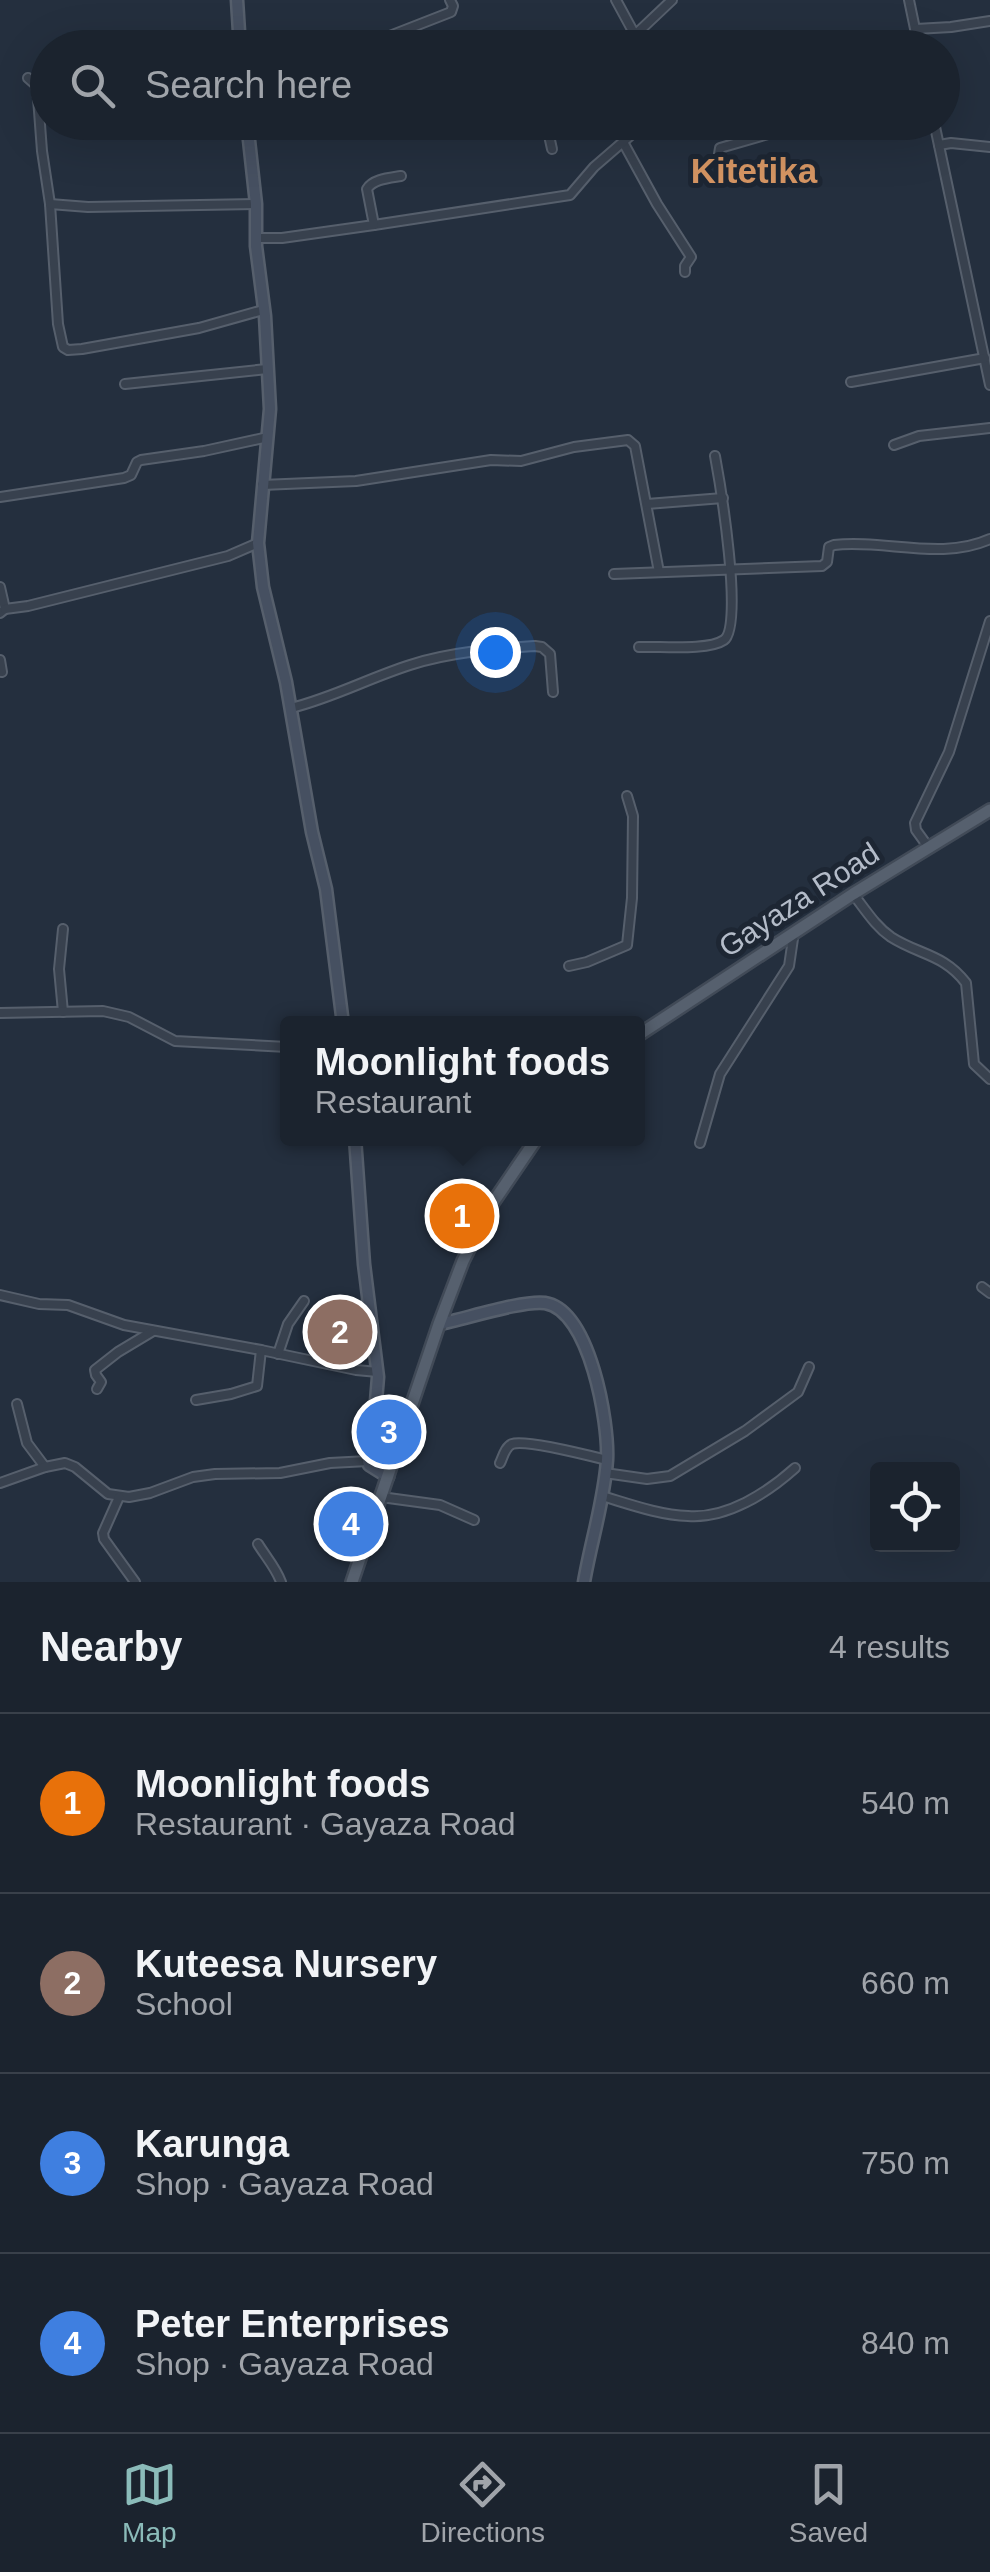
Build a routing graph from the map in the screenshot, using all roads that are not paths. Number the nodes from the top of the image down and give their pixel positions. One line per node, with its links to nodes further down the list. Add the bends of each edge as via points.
1 (237, 0): 8 (street)
2 (450, 0): 9 (street, via 451,12)
3 (616, 0): 10 (street)
4 (672, 0): 11 (street)
5 (909, 0): 7 (street)
6 (990, 21): 7 (street)
7 (916, 29)
8 (239, 30)
9 (403, 30)
10 (631, 30)
11 (639, 30)
12 (41, 140): 24 (street)
13 (249, 140): 25 (street)
14 (550, 140): 21 (street)
15 (626, 140): 26 (street, via 570,196)
16 (627, 140): 28 (street, via 657,204 692,257)
17 (748, 140): 22 (street, via 720,148)
18 (938, 140): 19 (street)
19 (939, 145): 20 (street); 30 (street)
20 (990, 147)
21 (552, 148)
22 (726, 172)
23 (400, 176): 26 (street, via 367,189)
24 (50, 204): 25 (street); 29 (street, via 58,324 68,350)
25 (256, 204): 27 (street)
26 (374, 225): 27 (street)
27 (256, 238): 29 (street)
28 (685, 272)
29 (264, 310): 31 (street)
30 (985, 358): 32 (street); 34 (street)
31 (267, 369): 33 (street); 36 (street)
32 (852, 382)
33 (125, 384)
34 (990, 385)
35 (990, 428): 37 (street)
36 (268, 437): 39 (street); 40 (street, via 142,460 124,478)
37 (894, 445)
38 (715, 456): 41 (street)
39 (262, 485): 42 (street, via 356,481 628,440); 44 (street)
40 (0, 496)
41 (723, 498): 42 (street); 45 (street)
42 (648, 504): 46 (street)
43 (990, 540): 45 (street, via 942,548 840,544 829,548 825,565)
44 (258, 544): 49 (street); 55 (street)
45 (730, 568): 46 (street); 51 (street, via 729,635 710,646)
46 (659, 572): 47 (street)
47 (614, 574)
48 (0, 587): 49 (street)
49 (3, 611)
50 (990, 621): 58 (street, via 950,752 915,824)
51 (639, 647)
52 (0, 660): 53 (street)
53 (2, 672)
54 (553, 692): 55 (street, via 550,654 535,646 413,664)
55 (290, 708): 65 (street, via 326,890)
56 (627, 796): 62 (street, via 633,816 627,944)
57 (990, 810): 58 (main road, Gayaza Road)
58 (929, 848): 59 (main road, Gayaza Road)
59 (854, 894): 61 (main road, Gayaza Road); 68 (street, via 890,936 944,960 966,983 974,1064)
60 (64, 929): 63 (street)
61 (794, 932): 66 (main road, Gayaza Road); 69 (street, via 789,966 720,1074)
62 (569, 966)
63 (62, 1012): 64 (street); 67 (street, via 129,1017 175,1041)
64 (0, 1013)
65 (342, 1016)
66 (645, 1031)
67 (280, 1048)
68 (990, 1079)
69 (700, 1143)
70 (355, 1146): 79 (street)
71 (532, 1146): 74 (main road, via 486,1214)
72 (0, 1296): 75 (street, via 68,1305)
73 (304, 1301): 77 (street)
74 (439, 1324): 85 (street, via 532,1304 560,1310 590,1360); 88 (main road)
75 (154, 1330): 76 (street); 80 (street, via 95,1370)
76 (261, 1350): 77 (street); 81 (street, via 257,1386)
77 (278, 1354): 79 (street)
78 (809, 1366): 85 (street, via 798,1392 670,1476 647,1479)
79 (378, 1372): 83 (street)
80 (97, 1389)
81 (196, 1400)
82 (17, 1404): 86 (street, via 28,1443)
83 (368, 1460): 88 (street); 91 (street, via 215,1474)
84 (500, 1463): 85 (street, via 513,1444)
85 (606, 1466): 90 (street)
86 (45, 1467): 89 (street); 91 (street, via 70,1464)
87 (794, 1468): 90 (street, via 755,1498 700,1516)
88 (388, 1478): 92 (main road)
89 (0, 1483)
90 (602, 1496): 98 (street)
91 (119, 1497): 95 (street, via 104,1539)
92 (381, 1497): 93 (street, via 440,1505); 97 (main road)
93 (474, 1520)
94 (258, 1544): 96 (street)
95 (134, 1582)
96 (281, 1582)
97 (352, 1582)
98 (584, 1582)

